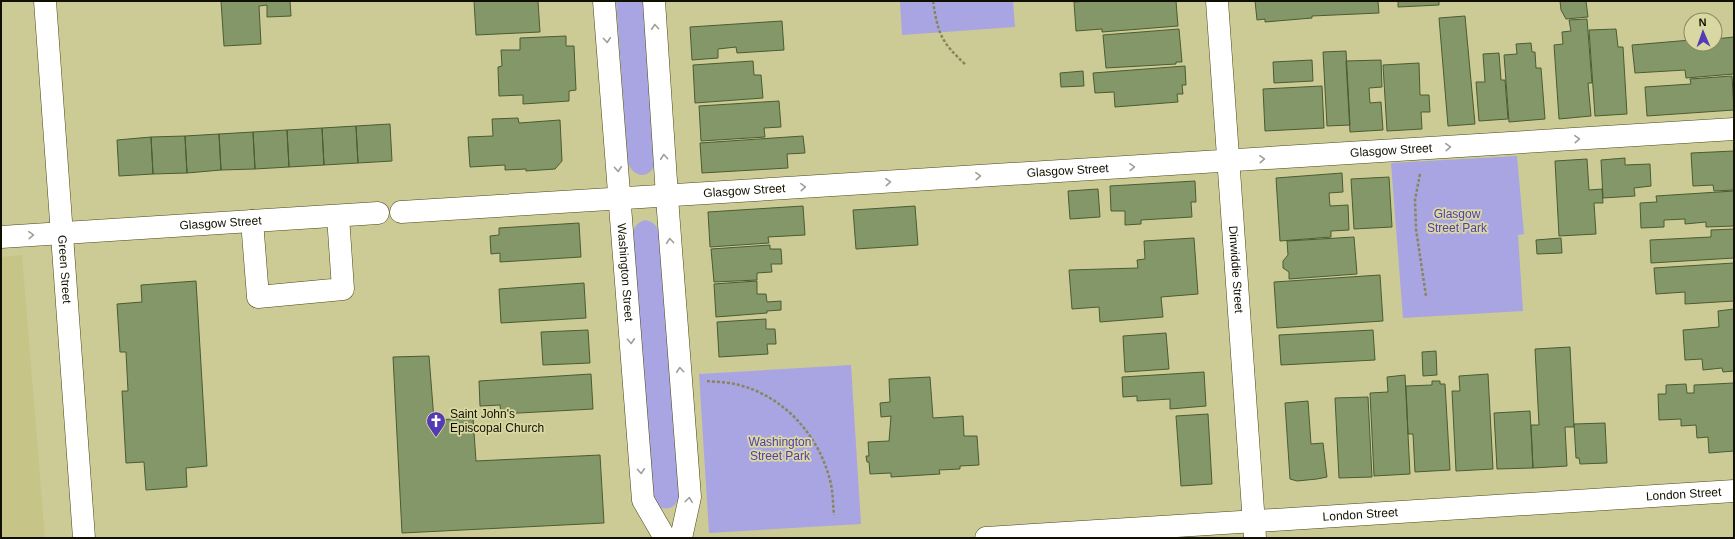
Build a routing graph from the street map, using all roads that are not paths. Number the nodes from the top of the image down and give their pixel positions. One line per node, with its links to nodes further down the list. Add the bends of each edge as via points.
1 (45, 1): 13 (street, Green Street)
2 (604, 1): 8 (street, Washington Street, one-way to 8)
3 (654, 1): 7 (street, one-way to 3)
4 (1218, 1): 6 (street, Dinwiddie Street)
5 (1734, 129): 6 (street, Glasgow Street, one-way to 5)
6 (1229, 161): 7 (street, Glasgow Street, one-way to 6); 16 (street, Dinwiddie Street)
7 (667, 196): 8 (street, Glasgow Street); 20 (street, one-way to 7, via 690,498)
8 (621, 199): 9 (street, Glasgow Street); 19 (street, Washington Street, one-way to 19, via 643,500)
9 (401, 212)
10 (378, 213): 11 (street, Glasgow Street)
11 (338, 216): 12 (street, Glasgow Street); 12 (street, via 343,289 258,297)
12 (252, 221): 13 (street, Glasgow Street)
13 (62, 233): 14 (street, Glasgow Street, one-way to 13); 18 (street, Green Street)
14 (1, 237)
15 (1734, 490): 16 (street, London Street)
16 (1255, 529): 17 (street, London Street)
17 (1036, 536): 21 (street, London Street)
18 (84, 538)
19 (666, 538)
20 (681, 538)
21 (986, 538)

